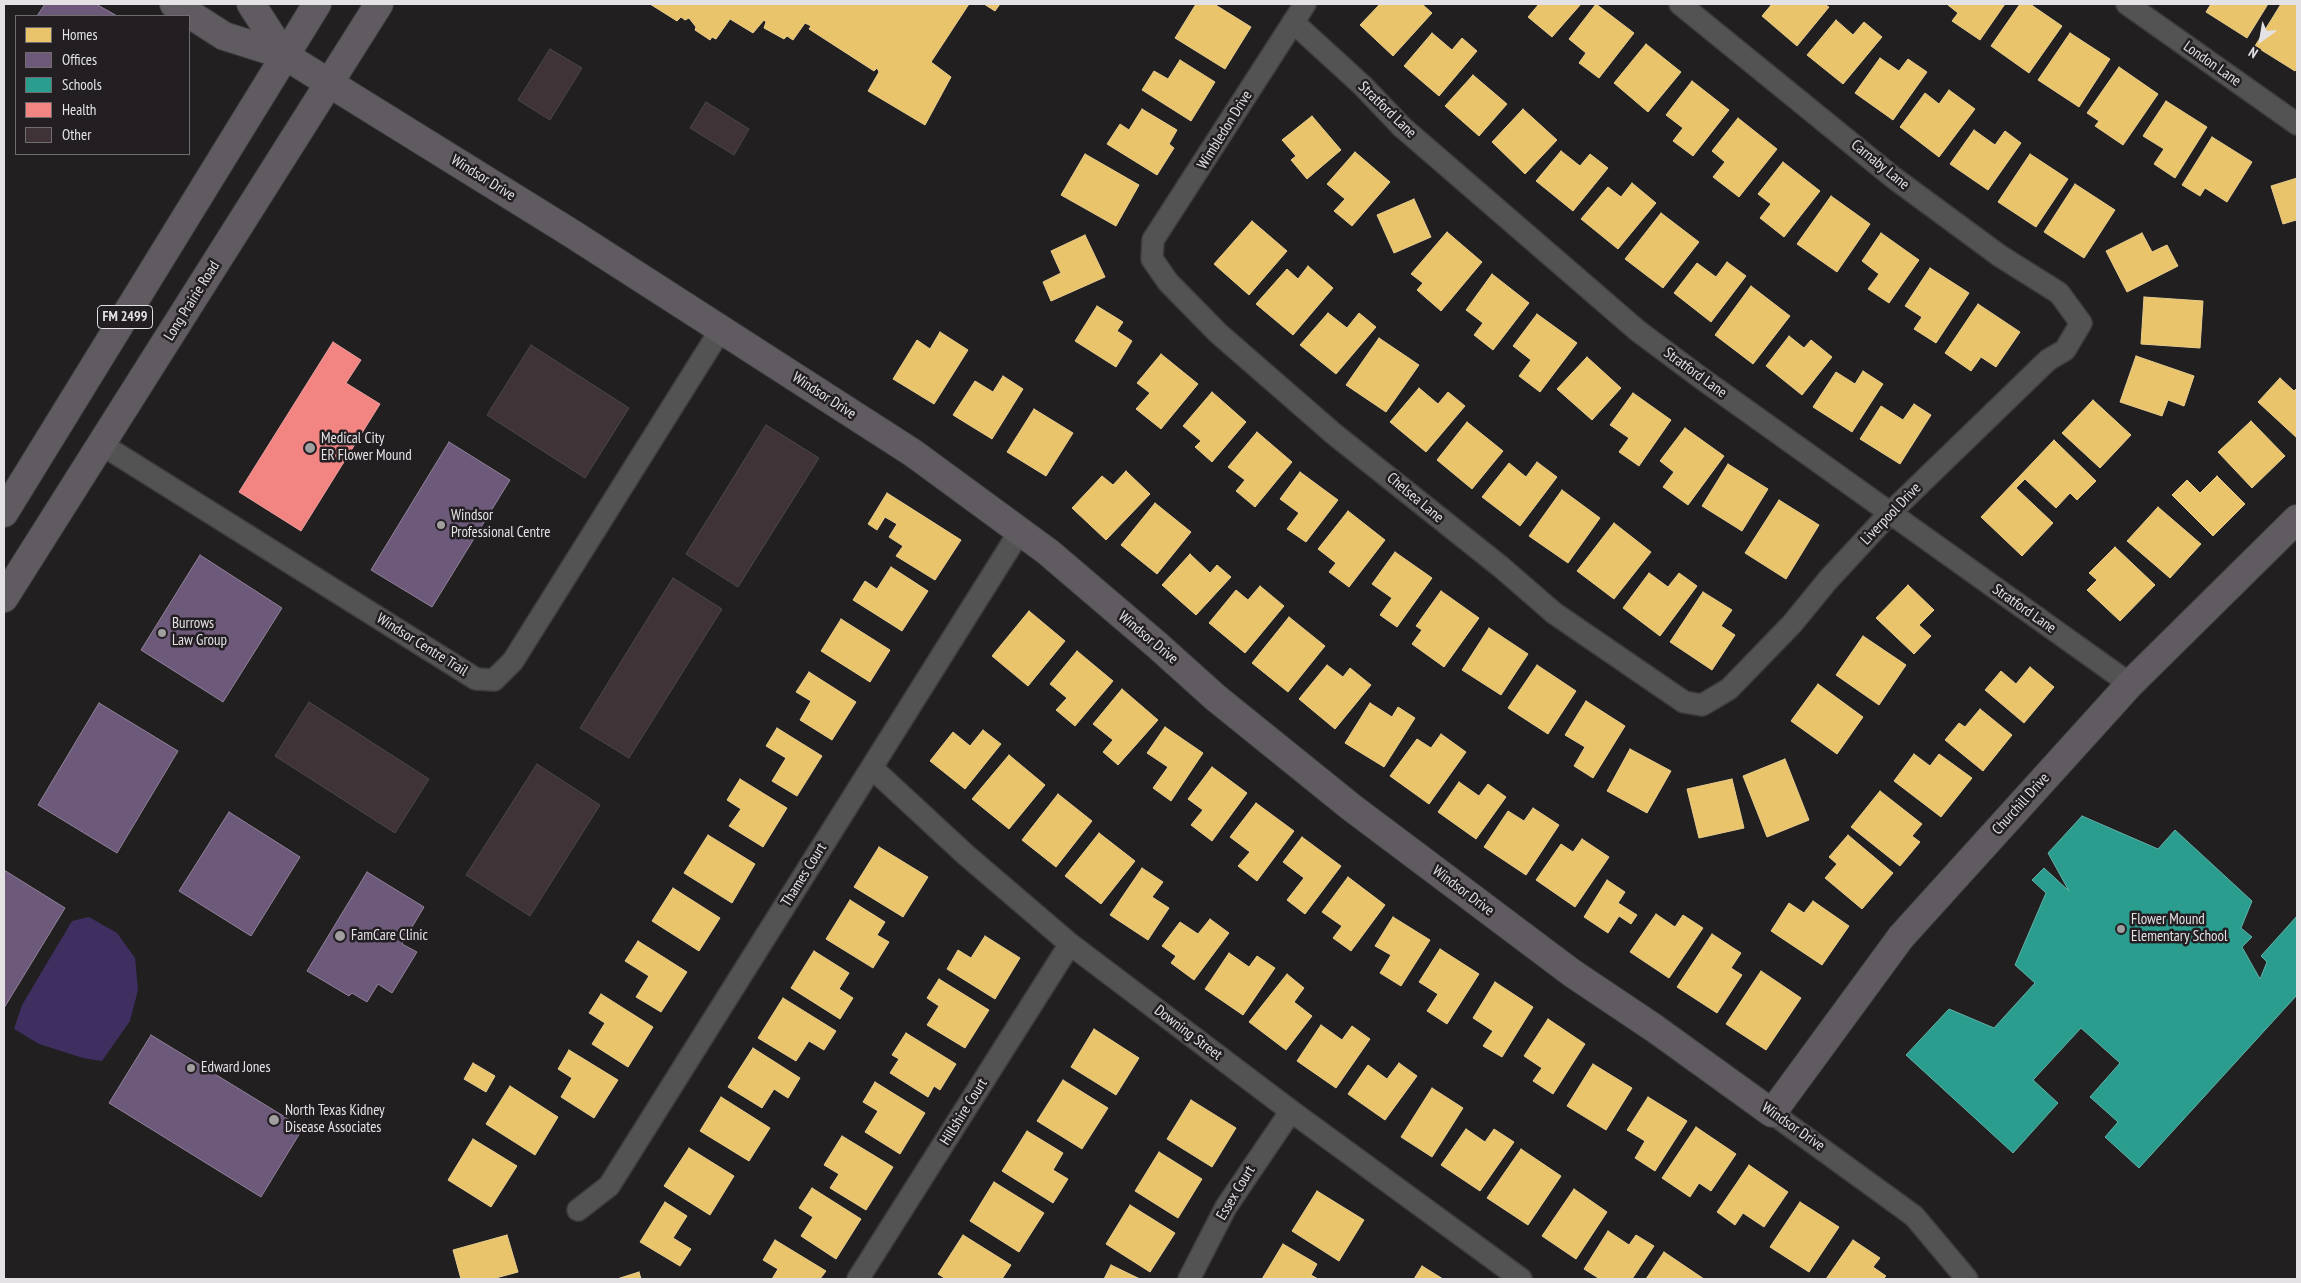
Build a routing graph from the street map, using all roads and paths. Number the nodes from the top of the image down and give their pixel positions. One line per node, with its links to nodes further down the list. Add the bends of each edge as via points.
1 (174, 4): 9 (street, via 224,36)
2 (251, 4): 9 (street)
3 (317, 4): 9 (main road, FM 2499)
4 (379, 4): 10 (main road, Long Prairie Road / FM 2499)
5 (1305, 4): 8 (street, Wimbledon Drive)
6 (1680, 4): 13 (street, Carnaby Lane, via 1894,178 2000,256 2059,293)
7 (2128, 4): 11 (street, London Lane)
8 (1293, 22): 12 (street, Wimbledon Drive, via 1154,240); 17 (street, Stratford Lane, via 1402,127 1638,331)
9 (284, 56): 10 (street, Windsor Drive); 16 (main road, FM 2499)
10 (329, 84): 14 (street, Windsor Drive); 15 (main road, Long Prairie Road / FM 2499)
11 (2297, 124)
12 (1152, 259): 22 (street, Chelsea Lane, via 1168,282 1218,333 1334,434 1554,612 1684,702)
13 (2081, 323): 17 (street, Liverpool Drive, via 2065,350 2048,360)
14 (721, 329): 15 (street, Windsor Centre Trail, via 513,661 494,680 476,679); 19 (street, Windsor Drive, via 913,453)
15 (101, 444): 20 (main road, Long Prairie Road / FM 2499)
16 (4, 513)
17 (1890, 513): 21 (street, Stratford Lane); 22 (street, Liverpool Drive, via 1792,624 1729,689)
18 (2297, 519): 21 (street, Churchill Drive)
19 (1020, 531): 23 (street, Thames Court); 26 (street, Windsor Drive, via 1158,645 1216,698 1351,807 1572,973)
20 (4, 598)
21 (2130, 684): 26 (street, Churchill Drive, via 1901,937)
22 (1702, 705)
23 (872, 768): 24 (street, Downing Street, via 966,855); 27 (street, Thames Court, via 609,1186)
24 (1070, 944): 25 (street, Downing Street); 28 (street, Hillshire Court)
25 (1291, 1111): 29 (street, Essex Court, via 1226,1207); 30 (street, Downing Street)
26 (1772, 1113): 31 (street, Windsor Drive, via 1914,1216)
27 (578, 1210)
28 (858, 1279)
29 (1189, 1279)
30 (1521, 1279)
31 (1967, 1279)

